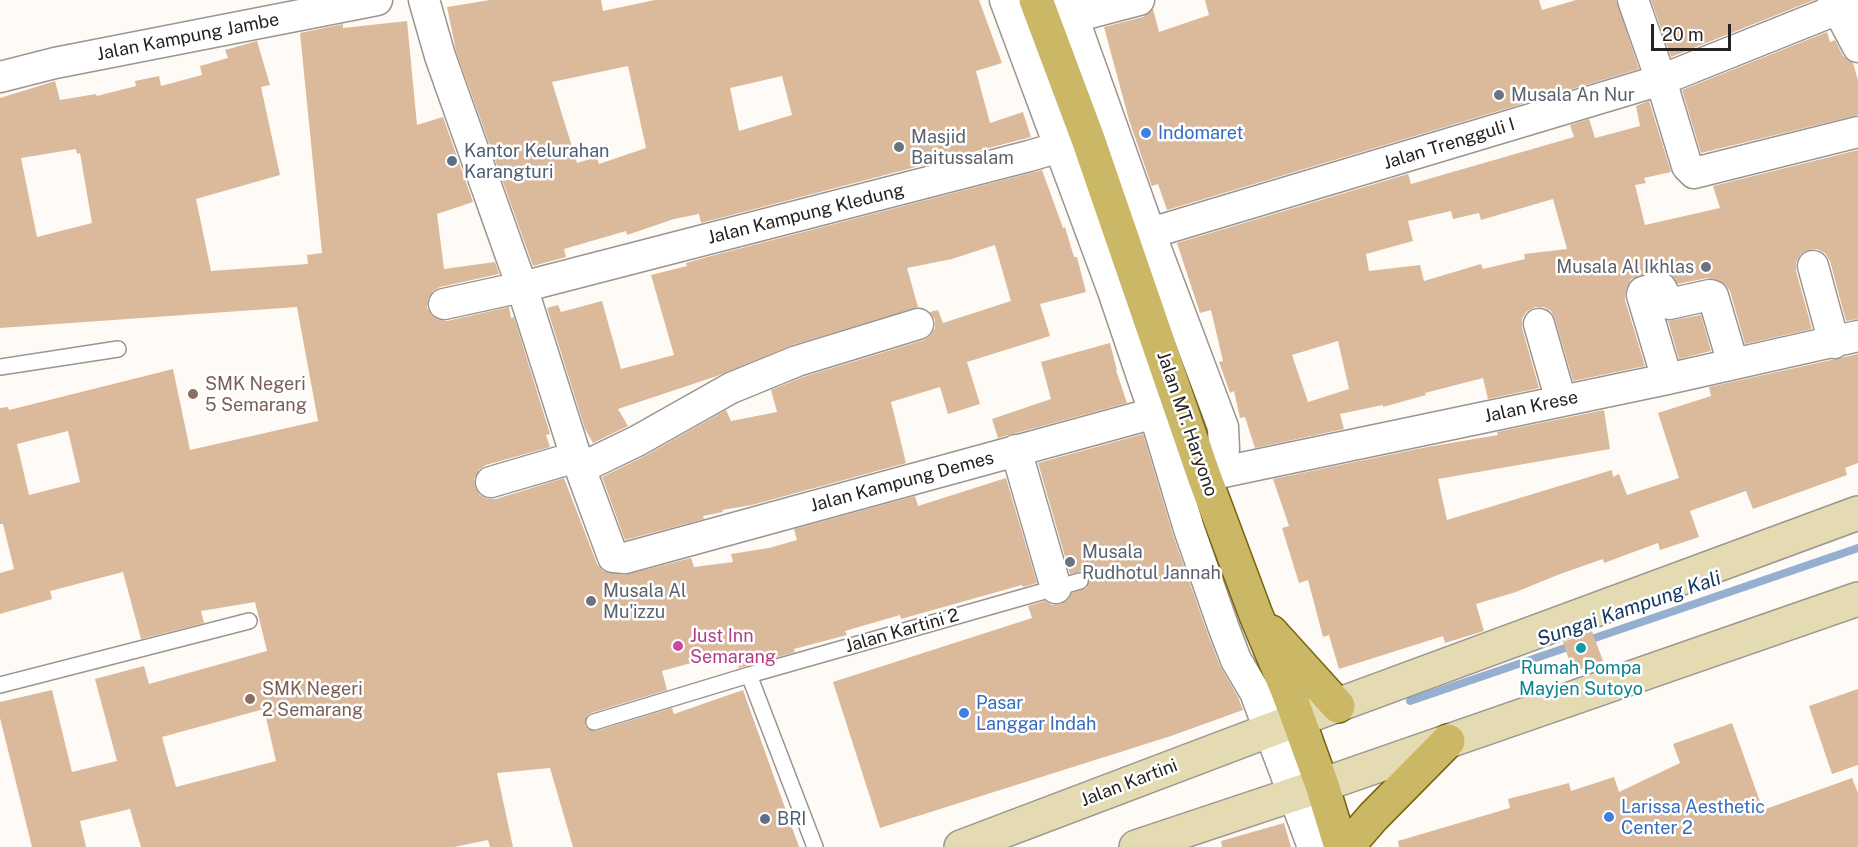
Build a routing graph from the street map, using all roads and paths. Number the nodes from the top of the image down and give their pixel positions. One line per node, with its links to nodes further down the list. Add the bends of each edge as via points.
1 (377, 0): 9 (street, Jalan Kampung Jambe)
2 (424, 0): 16 (street, via 440,56)
3 (1005, 0): 11 (street)
4 (1139, 0): 7 (street)
5 (1633, 0): 10 (street)
6 (1843, 4): 8 (street); 10 (street, Jalan Trengguli I)
7 (1055, 11): 11 (main road, Jalan MT. Haryono); 14 (street)
8 (1858, 47)
9 (0, 77)
10 (1661, 80): 12 (street, via 1687,166 1694,173); 14 (street, Jalan Trengguli I)
11 (1069, 129): 13 (main road, Jalan MT. Haryono); 16 (street, Jalan Kampung Kledung, via 1029,156)
12 (1858, 132)
13 (1085, 173): 14 (main road, Jalan MT. Haryono); 17 (street)
14 (1137, 237): 17 (main road, Jalan MT. Haryono); 30 (street, via 1223,427 1224,449)
15 (1813, 266): 21 (street)
16 (522, 286): 18 (street, Jalan Kampung Kledung); 29 (street)
17 (1126, 287): 27 (main road, Jalan MT. Haryono)
18 (444, 304)
19 (918, 324): 29 (street, via 797,361 731,388 637,441)
20 (1539, 324): 26 (street)
21 (1846, 340): 23 (street, Jalan Krese)
22 (118, 349): 24 (lane)
23 (1733, 364): 25 (street, Jalan Krese); 25 (street, via 1713,296 1669,304 1659,287 1642,295)
24 (0, 367)
25 (1667, 379): 26 (street, Jalan Krese)
26 (1561, 401): 30 (street, Jalan Krese)
27 (1167, 409): 28 (street, Jalan Kampung Demes); 30 (main road, Jalan MT. Haryono); 34 (street)
28 (1016, 450): 29 (street, Jalan Kampung Demes, via 625,558 613,557); 35 (street, Jalan Kartini 2)
29 (578, 463): 31 (street)
30 (1203, 472): 33 (main road, Jalan MT. Haryono)
31 (492, 482)
32 (1858, 513): 41 (main road, Jalan Kartini)
33 (1220, 519): 34 (street); 37 (main road, Jalan MT. Haryono)
34 (1189, 528): 43 (street, via 1236,660 1255,692)
35 (1068, 584): 39 (lane, Jalan Kartini 2)
36 (1858, 599): 44 (main road)
37 (1256, 615): 41 (main road); 43 (main road, Jalan MT. Haryono)
38 (249, 621): 40 (lane)
39 (749, 675): 42 (lane, Jalan Kartini 2); 46 (lane)
40 (0, 685)
41 (1338, 706): 43 (main road, Jalan Kartini)
42 (594, 722)
43 (1284, 725): 45 (main road, Jalan MT. Haryono); 47 (main road, Jalan Kartini)
44 (1449, 741): 45 (main road); 51 (main road)
45 (1307, 789): 48 (main road); 49 (street); 50 (main road, Jalan MT. Haryono)
46 (815, 847)
47 (961, 847)
48 (1136, 847)
49 (1313, 847)
50 (1341, 847)
51 (1347, 847)

